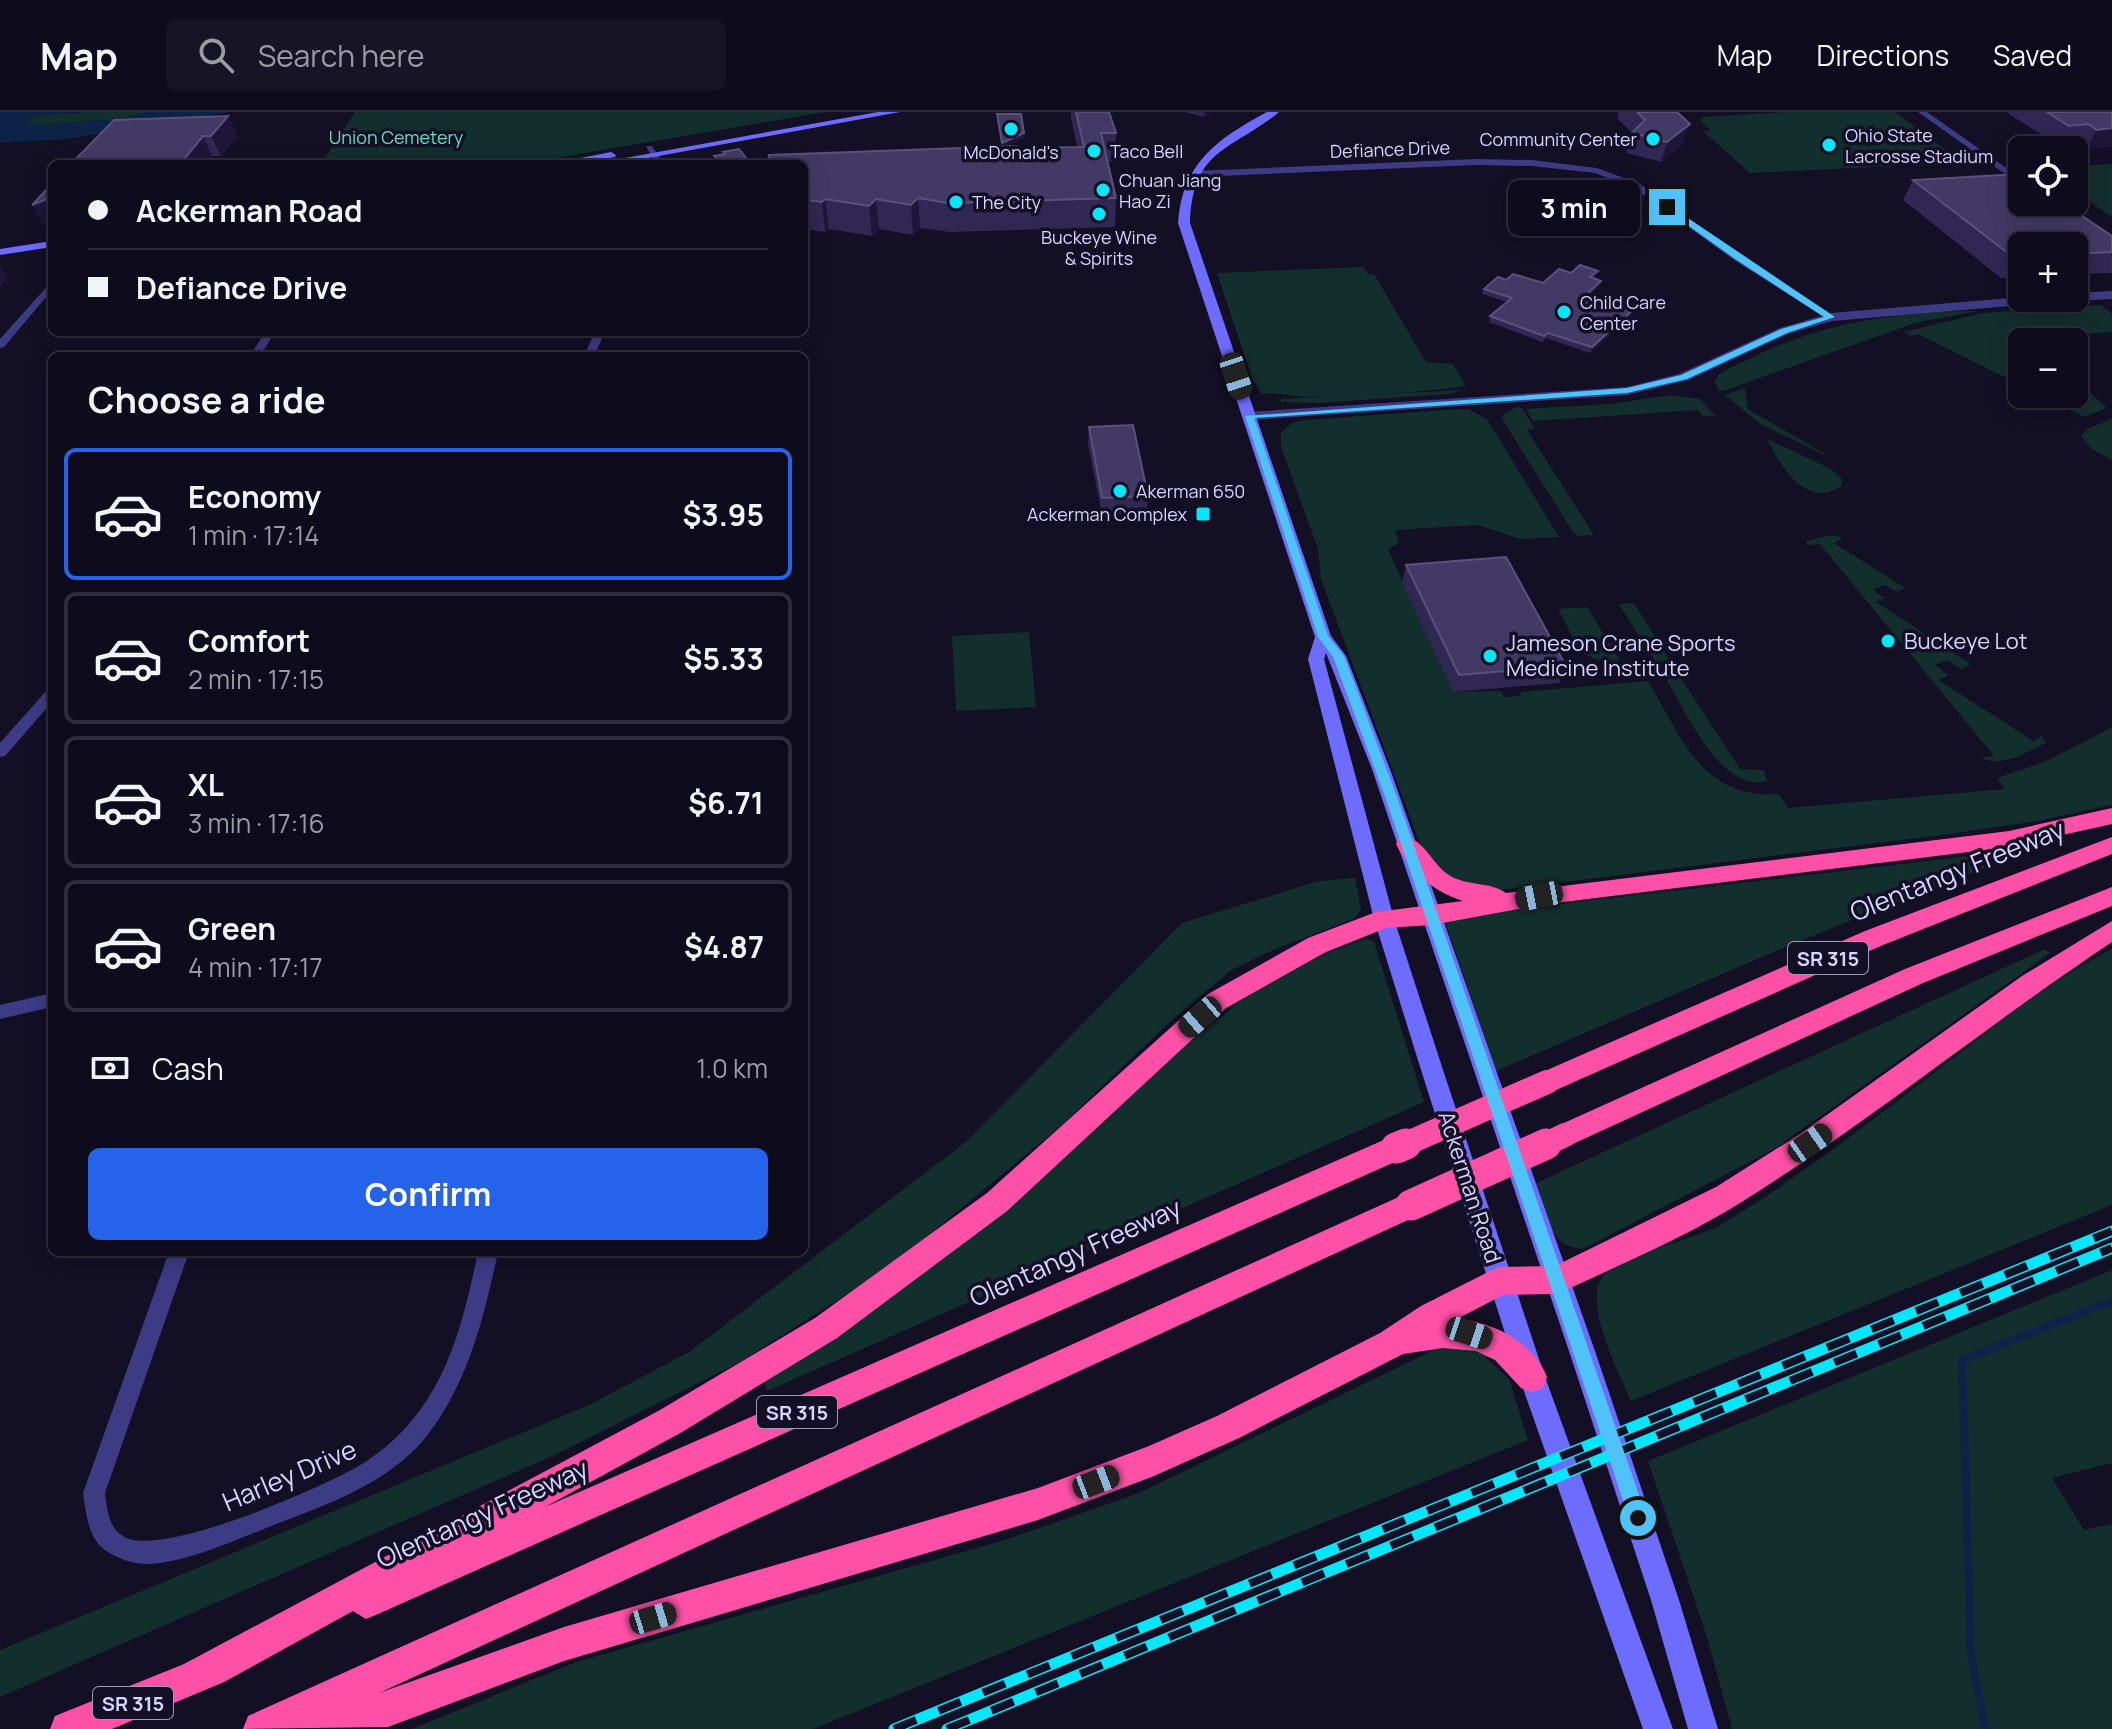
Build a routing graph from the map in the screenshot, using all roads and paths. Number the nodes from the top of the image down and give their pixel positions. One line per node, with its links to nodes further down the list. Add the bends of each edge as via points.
1 (854, 112): 5 (main road)
2 (895, 112): 5 (main road)
3 (1274, 112): 9 (main road, Ackerman Road, via 1227,140)
4 (1922, 112): 8 (street)
5 (654, 155): 6 (main road); 7 (main road)
6 (599, 160)
7 (622, 160)
8 (2008, 173)
9 (1195, 174): 18 (street, Defiance Drive, via 1476,162 1597,171 1637,186); 20 (main road, Ackerman Road, via 1183,201 1184,223)
10 (48, 245): 11 (main road)
11 (0, 252)
12 (48, 253): 13 (main road)
13 (0, 260)
14 (48, 289): 19 (street)
15 (2112, 295): 16 (street)
16 (2088, 296)
17 (2008, 301): 18 (street)
18 (1831, 317): 20 (street, via 1784,331 1684,377 1627,391)
19 (0, 345)
20 (1249, 416): 21 (main road, Ackerman Road)
21 (1323, 637): 27 (main road, Ackerman Road, via 1338,656); 32 (main road, Ackerman Road, via 1316,659)
22 (48, 698): 24 (street)
23 (48, 716): 24 (street)
24 (31, 717): 25 (street)
25 (0, 752)
26 (2112, 816): 29 (highway, via 2009,839)
27 (1407, 844): 29 (highway, via 1437,882 1458,891); 31 (main road, Ackerman Road)
28 (2112, 845): 42 (highway, Olentangy Freeway / SR 315, bridge, via 1874,938)
29 (1539, 896): 31 (highway)
30 (2112, 896): 44 (highway, SR 315, bridge, via 1914,976)
31 (1432, 916): 32 (highway); 38 (main road, Ackerman Road)
32 (1384, 919): 39 (main road, Ackerman Road); 42 (highway, via 1317,945 1217,1001 997,1202 826,1328 671,1421)
33 (2112, 930): 38 (highway, via 1777,1165 1636,1243)
34 (48, 1001): 35 (street)
35 (0, 1012)
36 (178, 1256): 37 (street, Harley Drive, via 94,1493 94,1515 104,1532 118,1546 138,1554 184,1550 386,1463 443,1391 462,1352)
37 (487, 1256)
38 (1556, 1280): 39 (highway); 47 (main road, Ackerman Road, via 1665,1600)
39 (1500, 1281): 40 (highway); 41 (main road, Ackerman Road)
40 (1391, 1344): 41 (highway, via 1442,1332 1469,1333 1518,1358); 45 (highway, via 1228,1427 1038,1504 564,1644 388,1709)
41 (1532, 1377): 46 (main road, Ackerman Road)
42 (197, 1676): 43 (highway, Olentangy Freeway / SR 315)
43 (68, 1729)
44 (261, 1729)
45 (309, 1729)
46 (1658, 1729)
47 (1703, 1729)

